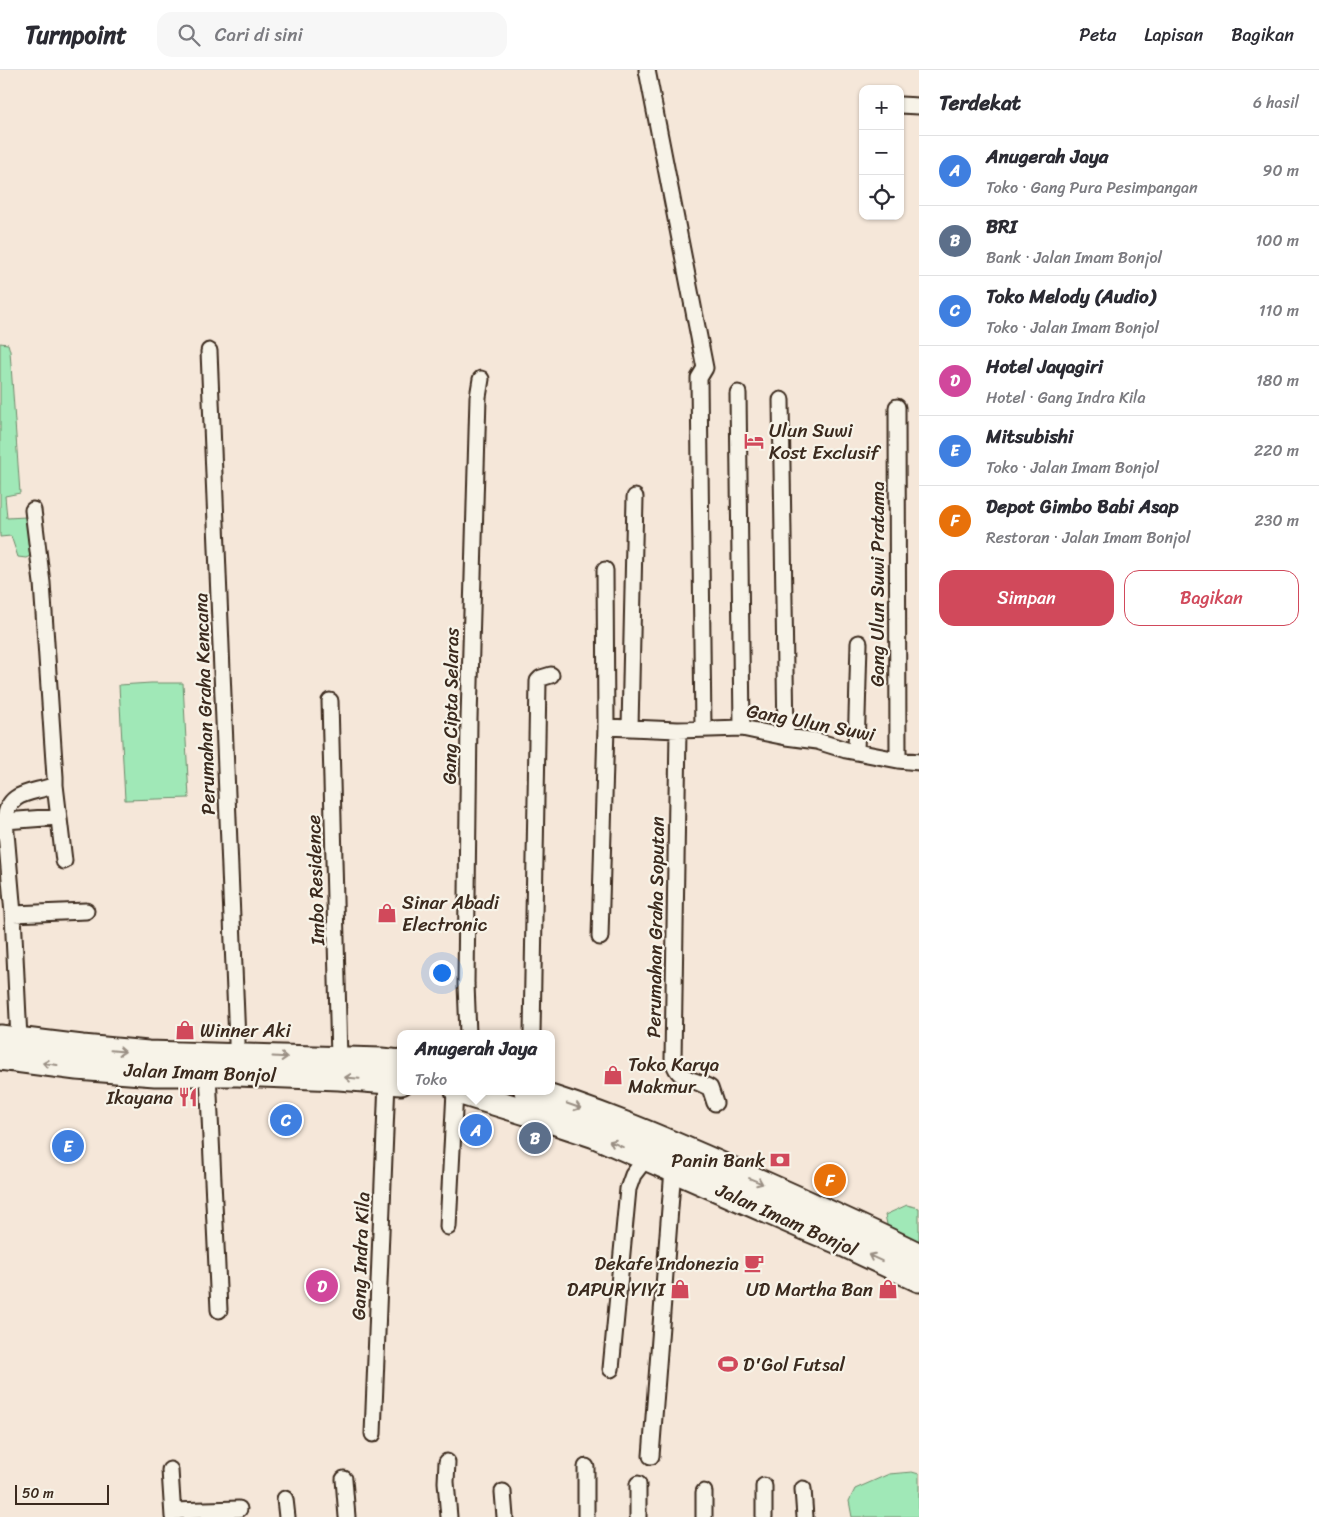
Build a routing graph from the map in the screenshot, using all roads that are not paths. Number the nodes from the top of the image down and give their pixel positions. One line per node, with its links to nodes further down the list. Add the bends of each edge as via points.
1 (647, 70): 18 (street, via 705,368 699,378)
2 (904, 106): 3 (street)
3 (919, 106)
4 (209, 351): 34 (street, Perumahan Graha Kencana)
5 (481, 379): 31 (street, Gang Cipta Selaras, via 469,719)
6 (738, 393): 17 (street)
7 (781, 400): 20 (street)
8 (896, 407): 22 (street, Gang Ulun Suwi Pratama)
9 (634, 497): 16 (street)
10 (33, 510): 24 (street, via 44,602)
11 (605, 570): 15 (street)
12 (859, 643): 21 (street)
13 (551, 675): 32 (street, via 538,682)
14 (330, 701): 37 (street, Imbo Residence)
15 (606, 727): 16 (street, Gang Ulun Suwi); 30 (street)
16 (630, 728): 19 (street, Gang Ulun Suwi)
17 (742, 728): 18 (street, Gang Ulun Suwi); 20 (street, Gang Ulun Suwi)
18 (703, 729): 19 (street, Gang Ulun Suwi)
19 (678, 730): 43 (street, Perumahan Graha Soputan, via 673,1060 680,1075 710,1088)
20 (786, 737): 21 (street, Gang Ulun Suwi, via 817,741)
21 (856, 752): 22 (street, Gang Ulun Suwi)
22 (898, 760): 23 (street, Gang Ulun Suwi)
23 (919, 762)
24 (54, 785): 25 (street, via 18,795); 26 (street)
25 (4, 814): 26 (street); 29 (street)
26 (58, 817): 27 (street)
27 (64, 861)
28 (86, 911): 29 (street)
29 (13, 914): 33 (street)
30 (600, 937)
31 (468, 1030)
32 (532, 1030)
33 (9, 1038): 36 (highway, Jalan Imam Bonjol)
34 (237, 1055): 36 (highway, Jalan Imam Bonjol, one-way to 34, via 148,1054); 37 (highway, Jalan Imam Bonjol, one-way to 37)
35 (0, 1057): 36 (highway, Jalan Imam Bonjol, one-way to 35)
36 (82, 1058): 38 (highway, Jalan Imam Bonjol, via 154,1073)
37 (339, 1059): 39 (highway, Jalan Imam Bonjol)
38 (208, 1073): 39 (highway, Jalan Imam Bonjol, one-way to 38, via 339,1077); 49 (street)
39 (396, 1075): 51 (street, Gang Indra Kila)
40 (456, 1095): 46 (street)
41 (469, 1095): 44 (highway, Jalan Imam Bonjol, one-way to 41, via 594,1135)
42 (538, 1095): 47 (highway, Jalan Imam Bonjol, one-way to 47, via 597,1114 678,1147)
43 (715, 1103)
44 (646, 1158): 45 (highway, Jalan Imam Bonjol); 50 (street, via 633,1175 628,1190)
45 (673, 1170): 48 (highway, Jalan Imam Bonjol, one-way to 45); 52 (street)
46 (448, 1227)
47 (919, 1256)
48 (919, 1279)
49 (219, 1310)
50 (611, 1369)
51 (373, 1434)
52 (651, 1456)
53 (447, 1462): 67 (street)
54 (586, 1466): 69 (street)
55 (170, 1470): 64 (street)
56 (344, 1479): 66 (street)
57 (638, 1484): 70 (street)
58 (764, 1486): 72 (street)
59 (803, 1489): 73 (street)
60 (503, 1492): 68 (street)
61 (704, 1492): 71 (street)
62 (285, 1500): 65 (street)
63 (239, 1509): 64 (street, via 188,1509)
64 (173, 1514)
65 (287, 1517)
66 (347, 1517)
67 (449, 1517)
68 (505, 1517)
69 (586, 1517)
70 (638, 1517)
71 (704, 1517)
72 (764, 1517)
73 (804, 1517)

